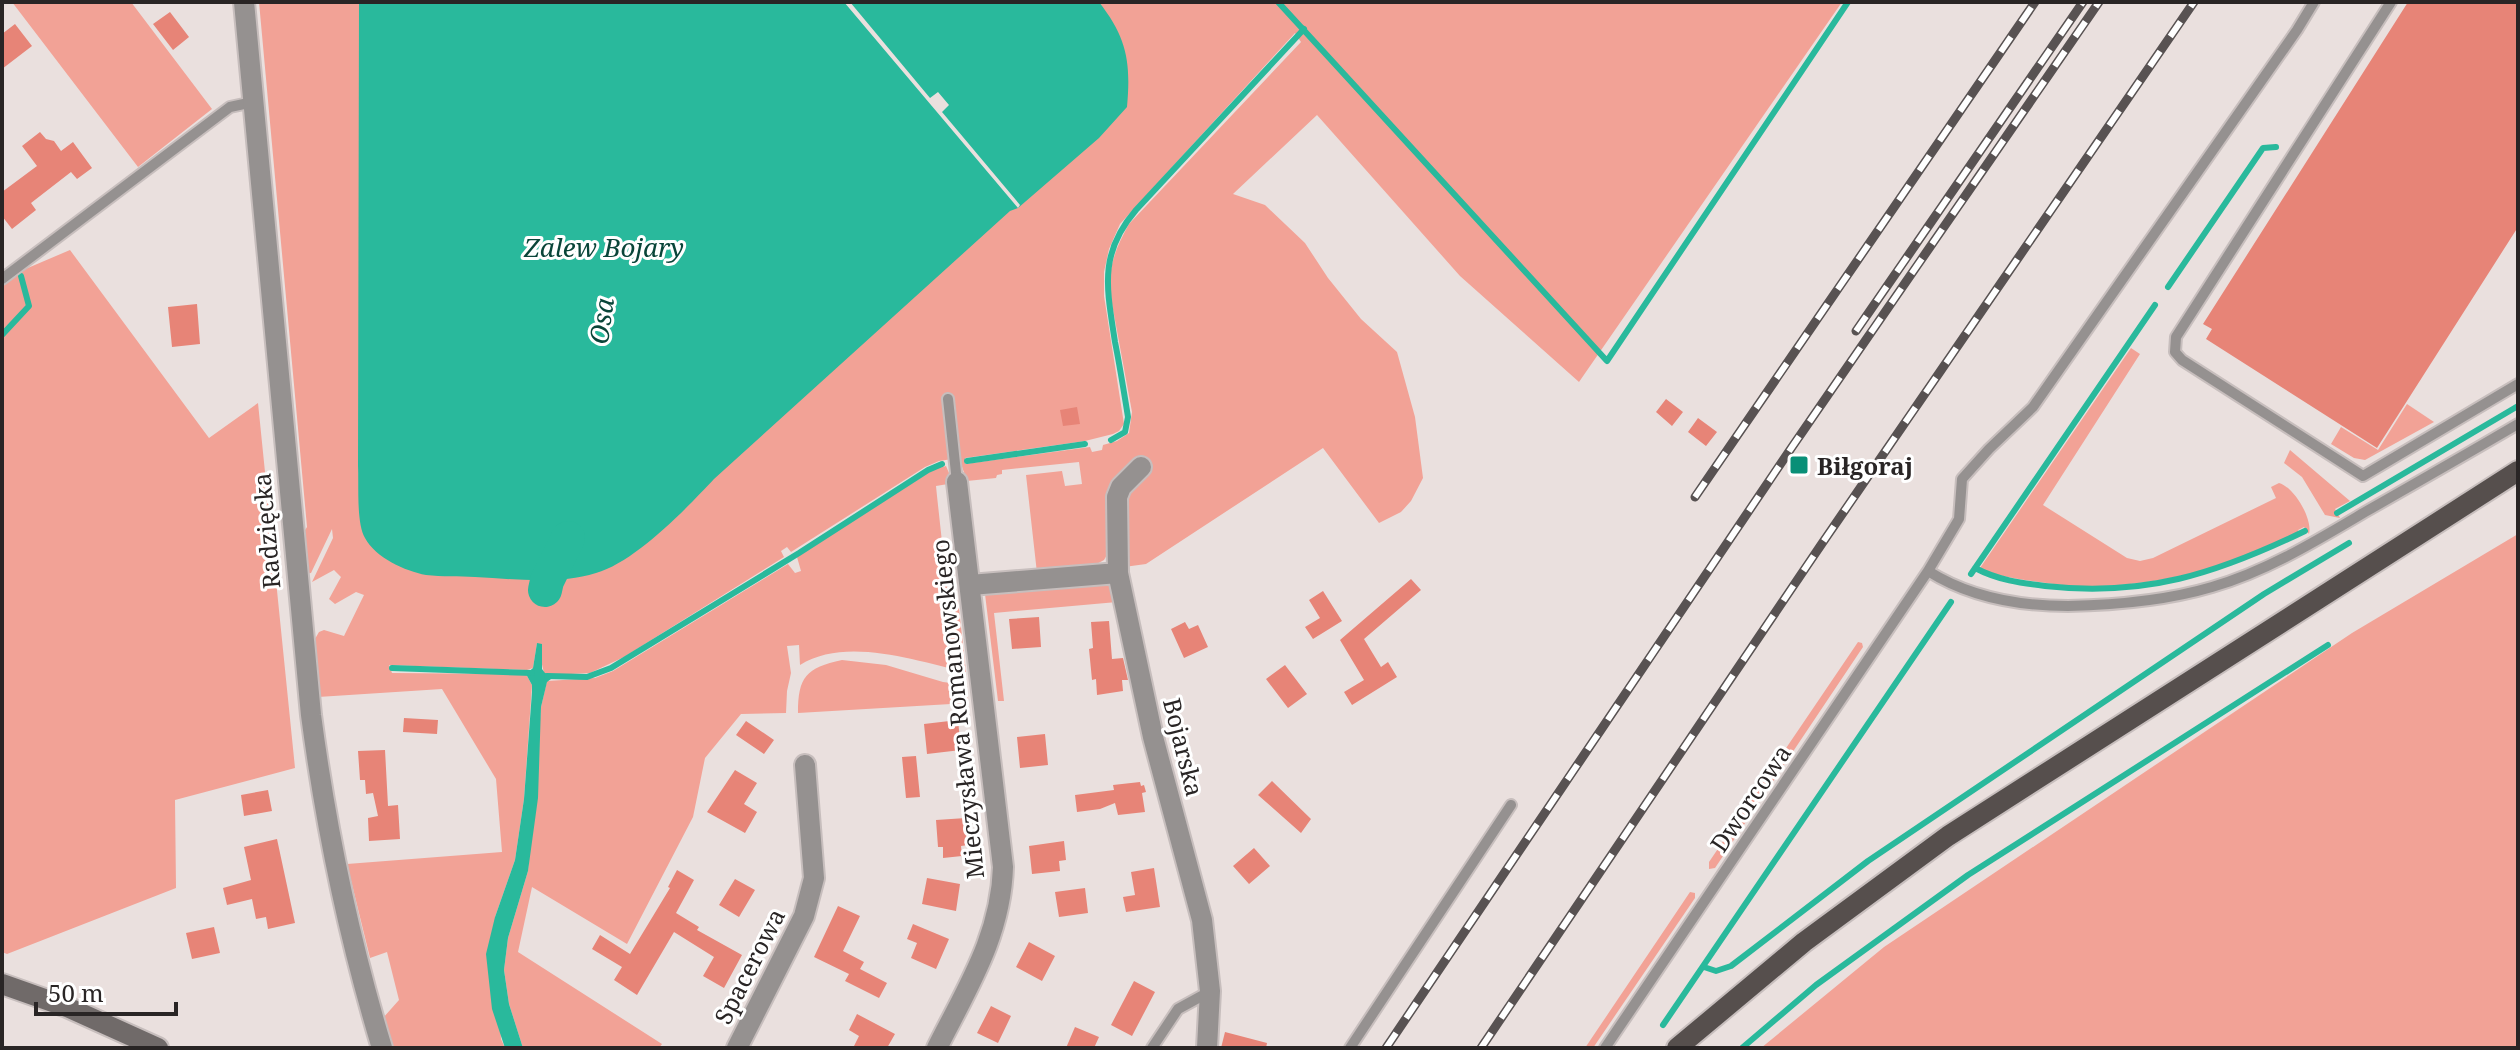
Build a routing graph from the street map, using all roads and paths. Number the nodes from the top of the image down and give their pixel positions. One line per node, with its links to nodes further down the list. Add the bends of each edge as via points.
1 (244, 2): 4 (street, Radzięcka)
2 (2314, 2): 12 (lane, Dworcowa, via 2033,407 1962,479 1959,519)
3 (2391, 2): 6 (lane, via 2173,347 2182,360 2363,476)
4 (253, 102): 5 (lane, via 230,107); 21 (street, Radzięcka, via 317,759 342,900)
5 (2, 279)
6 (2518, 384)
7 (948, 399): 11 (lane, Mieczysława Romanowskiego)
8 (2518, 424): 12 (lane, via 2290,555 2212,587 2154,601 2036,606 1983,595)
9 (1141, 467): 13 (street, Bojarska, via 1117,497)
10 (2518, 471): 28 (main road, via 1948,836 1804,942)
11 (957, 482): 14 (street, Mieczysława Romanowskiego)
12 (1928, 571): 27 (lane, Dworcowa)
13 (1118, 573): 14 (street); 18 (street, Bojarska, via 1153,737 1202,920)
14 (970, 585): 23 (street, Mieczysława Romanowskiego, via 1002,889 987,951)
15 (805, 765): 22 (street, Spacerowa, via 814,878 804,916)
16 (1511, 805): 26 (lane)
17 (2, 984): 19 (street, via 67,1007)
18 (1210, 991): 24 (lane, via 1178,1009); 25 (street, Bojarska)
19 (135, 1043): 20 (street)
20 (158, 1048)
21 (382, 1048)
22 (737, 1048)
23 (937, 1048)
24 (1152, 1048)
25 (1207, 1048)
26 (1350, 1048)
27 (1605, 1048)
28 (1677, 1048)

